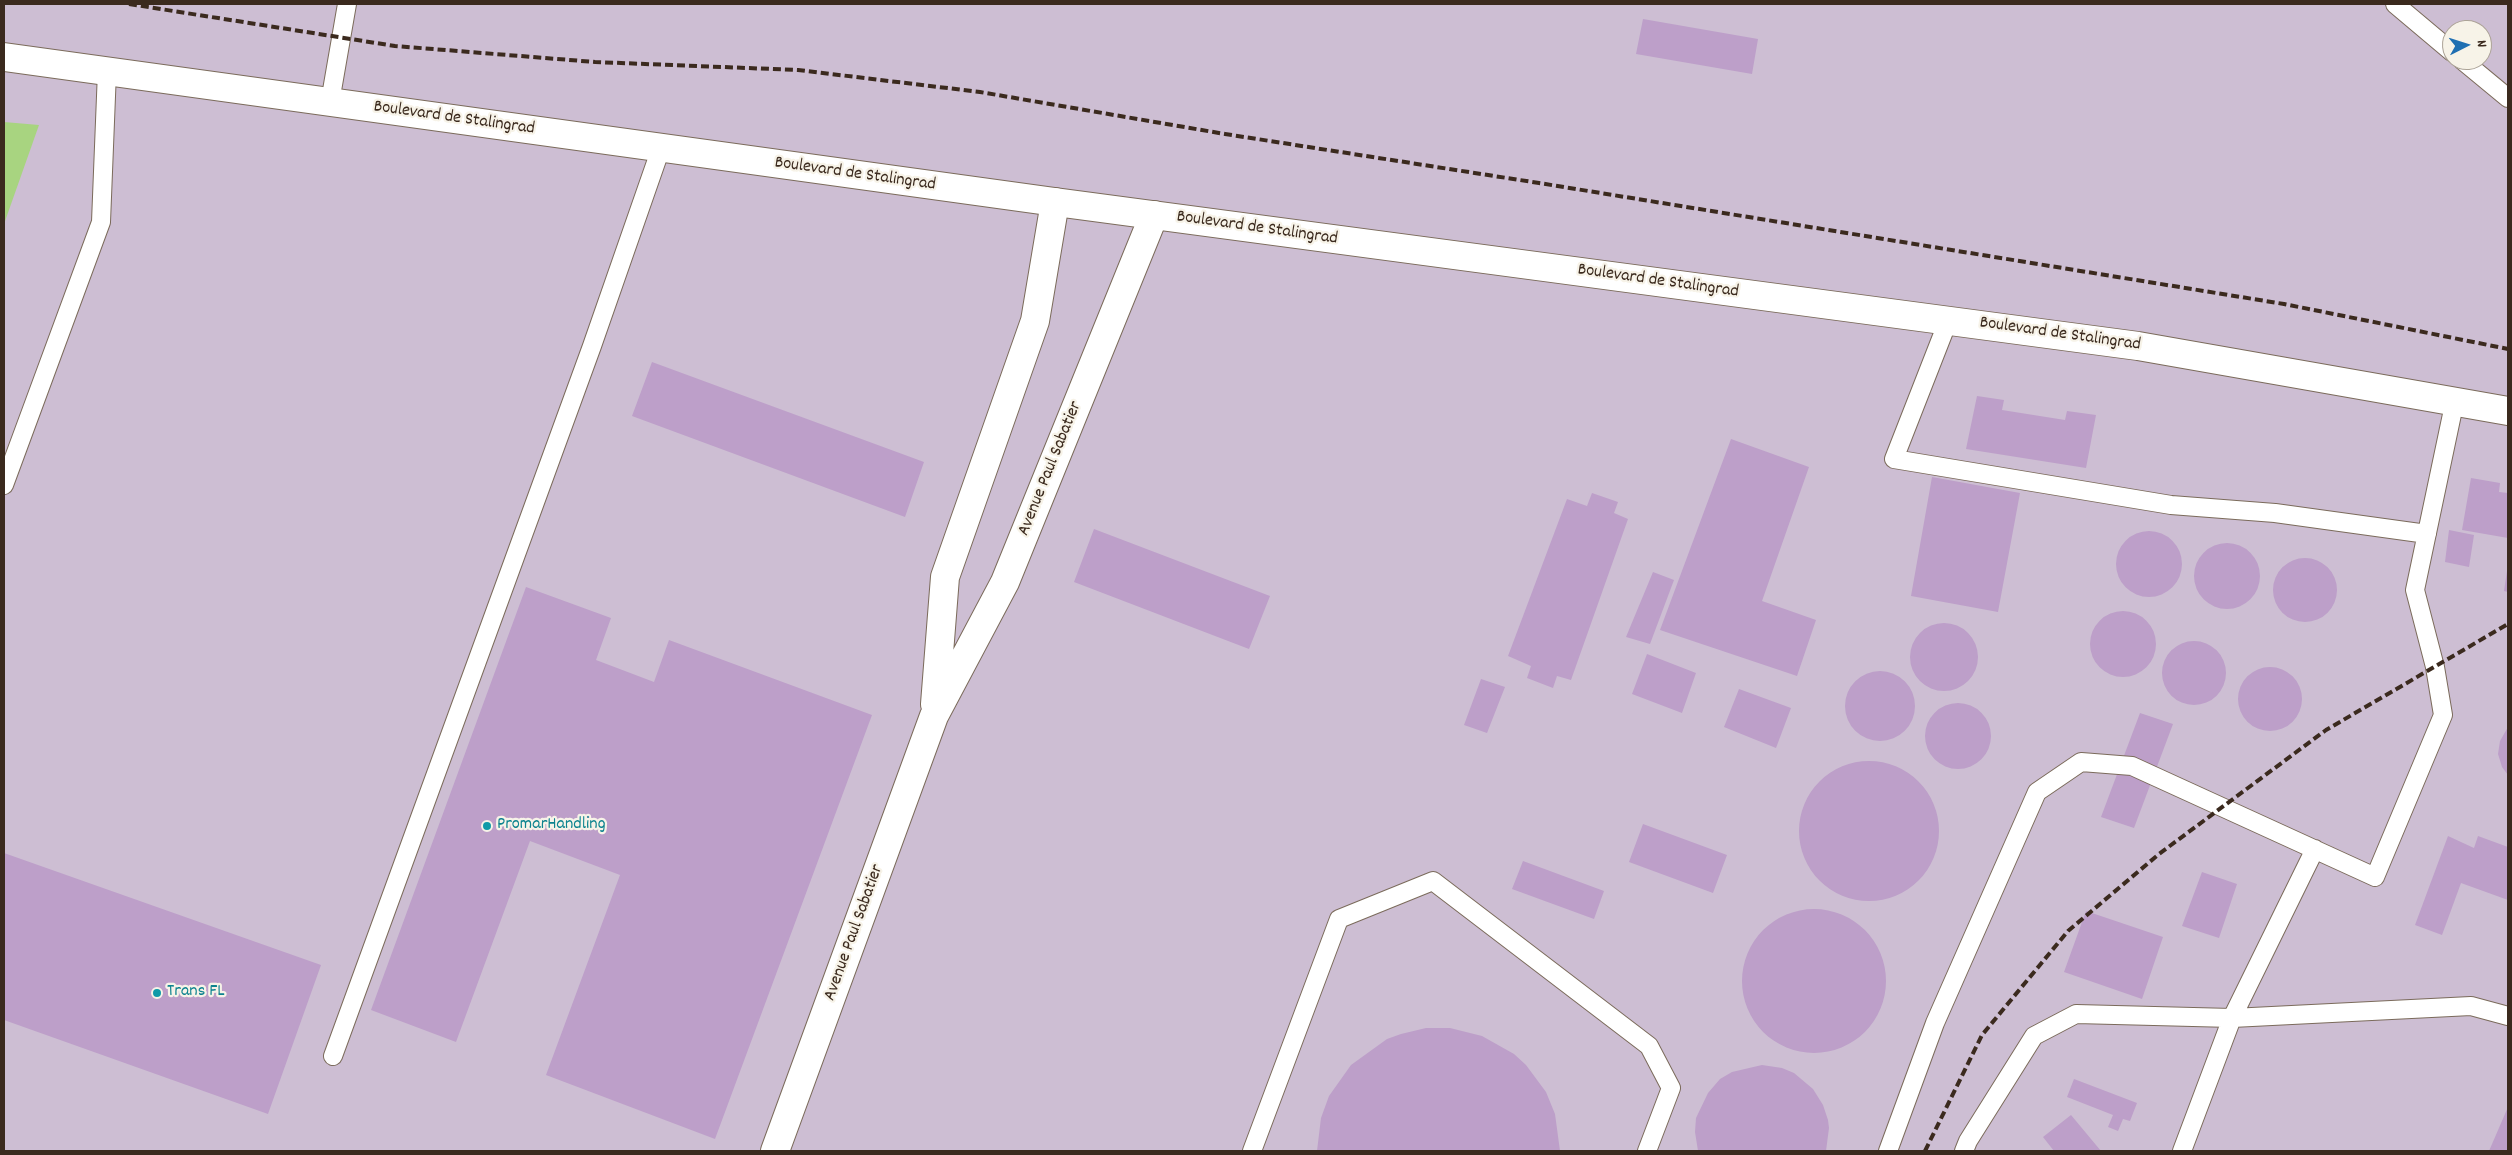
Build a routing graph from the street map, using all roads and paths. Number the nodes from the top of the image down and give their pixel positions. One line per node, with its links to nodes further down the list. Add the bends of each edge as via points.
1 (347, 4): 8 (lane)
2 (2395, 4): 3 (lane)
3 (2442, 44)
4 (4, 57): 6 (street, Boulevard de Stalingrad)
5 (2474, 70): 7 (lane)
6 (107, 71): 8 (street, Boulevard de Stalingrad); 15 (lane, via 102,222)
7 (2508, 98)
8 (330, 102): 9 (street, Boulevard de Stalingrad)
9 (661, 148): 10 (street, Boulevard de Stalingrad); 21 (lane, via 592,346)
10 (1055, 202): 11 (street, Boulevard de Stalingrad); 17 (street, Avenue Paul Sabatier, via 1035,321 944,577)
11 (1154, 216): 12 (street, Boulevard de Stalingrad); 17 (street, Avenue Paul Sabatier, via 1005,582)
12 (1948, 321): 13 (street, Boulevard de Stalingrad, via 2138,346); 16 (lane, via 1894,459 2171,505 2275,513)
13 (2455, 400): 14 (street, Boulevard de Stalingrad); 16 (lane)
14 (2508, 411)
15 (4, 485)
16 (2427, 534): 18 (lane, via 2415,590 2435,667 2443,715 2375,877)
17 (934, 716): 22 (street, Avenue Paul Sabatier)
18 (2315, 849): 20 (lane); 25 (lane, via 2132,766 2081,762 2037,792 1935,1023)
19 (2508, 1016): 20 (lane, via 2471,1006)
20 (2232, 1018): 26 (lane, via 2076,1014 2034,1036); 27 (lane)
21 (332, 1056)
22 (775, 1151)
23 (1252, 1151): 24 (lane, via 1339,919 1434,881 1649,1046 1671,1088)
24 (1647, 1151)
25 (1888, 1151)
26 (1964, 1151)
27 (2182, 1151)

